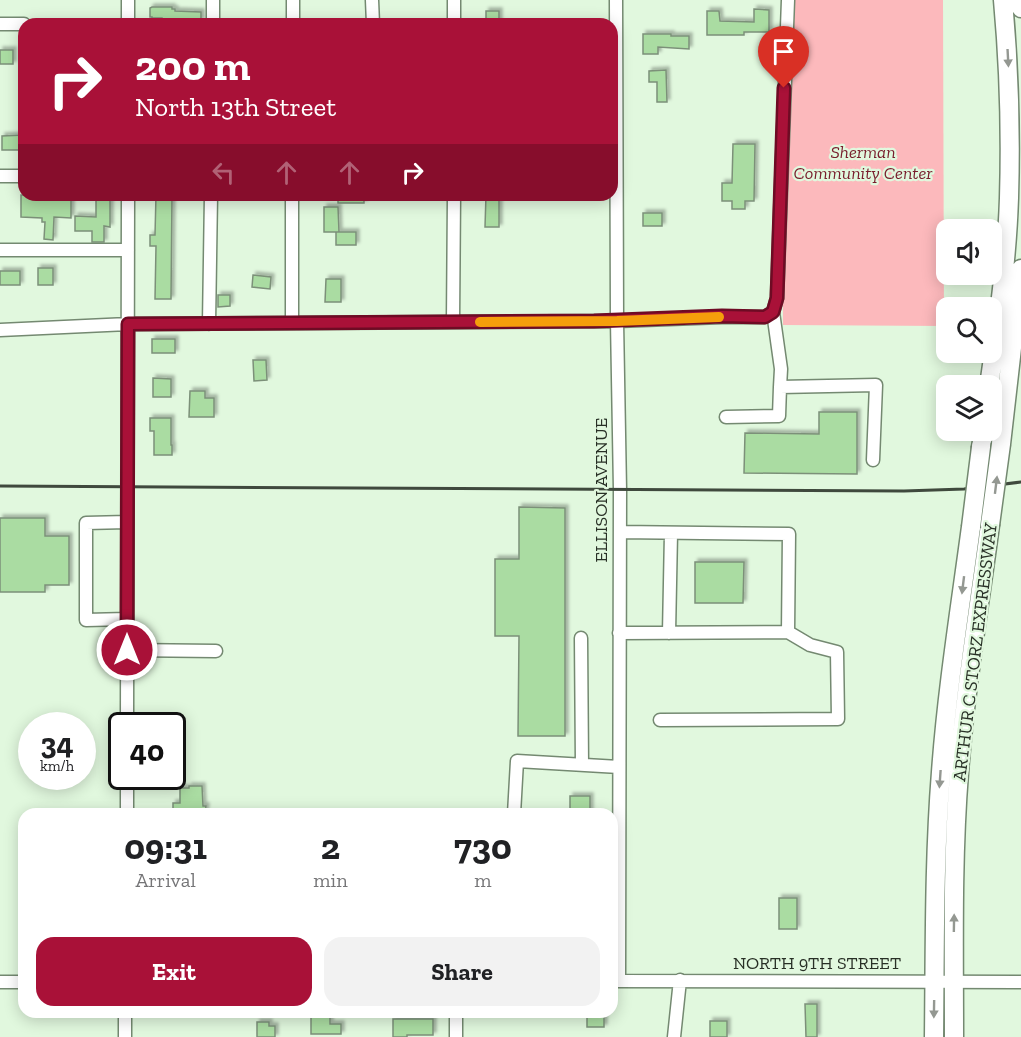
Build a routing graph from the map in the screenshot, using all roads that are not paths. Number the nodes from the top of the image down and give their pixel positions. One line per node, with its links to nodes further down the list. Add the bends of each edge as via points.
1 (128, 0): 11 (street)
2 (213, 0): 12 (street)
3 (293, 0): 13 (street)
4 (372, 0): 14 (street)
5 (454, 0): 15 (street)
6 (616, 0): 16 (street, ELLISON AVENUE)
7 (788, 0): 29 (street, via 777,298)
8 (1003, 0): 36 (highway, one-way to 36, via 1009,86 1009,200)
9 (1020, 0): 10 (highway)
10 (1021, 8)
11 (128, 18)
12 (213, 18)
13 (293, 18)
14 (372, 18)
15 (454, 18)
16 (616, 18)
17 (0, 24): 18 (street)
18 (18, 24)
19 (0, 176): 20 (street)
20 (18, 176)
21 (128, 201): 27 (street)
22 (211, 201): 34 (street)
23 (292, 201): 31 (street)
24 (454, 201): 32 (street)
25 (617, 201): 30 (street, ELLISON AVENUE)
26 (0, 250): 27 (street)
27 (128, 250): 33 (street)
28 (1021, 269): 64 (highway, ARTHUR C STORZ EXPRESSWAY, one-way to 28, bridge, via 959,771)
29 (773, 312): 30 (street, via 765,317); 37 (street)
30 (617, 321): 32 (street); 42 (street, ELLISON AVENUE)
31 (292, 322): 32 (street); 34 (street)
32 (453, 322)
33 (128, 324): 34 (street); 35 (street); 41 (street)
34 (209, 324)
35 (0, 330)
36 (990, 375)
37 (780, 387): 38 (street, via 779,416); 40 (street, via 876,385)
38 (726, 417)
39 (982, 441): 63 (highway, ARTHUR C STORZ EXPRESSWAY, one-way to 63, bridge, via 941,771)
40 (873, 460)
41 (127, 522): 44 (street); 44 (street, via 86,523 86,620)
42 (620, 532): 43 (street); 46 (street, ELLISON AVENUE)
43 (671, 533): 45 (street, via 789,534); 47 (street)
44 (127, 620): 49 (street)
45 (788, 632): 47 (street); 52 (street, via 810,645 837,652 838,719)
46 (620, 633): 47 (street); 54 (street, ELLISON AVENUE)
47 (669, 633)
48 (581, 638): 53 (street)
49 (127, 650): 50 (street); 51 (street)
50 (216, 651)
51 (127, 712)
52 (660, 720)
53 (582, 765): 54 (street); 57 (street, via 517,761)
54 (619, 767): 58 (street, ELLISON AVENUE)
55 (127, 790): 56 (street)
56 (127, 808)
57 (514, 808)
58 (618, 820)
59 (680, 980): 60 (street, NORTH 9TH STREET); 63 (street, NORTH 9TH STREET); 70 (street)
60 (618, 981)
61 (0, 982): 62 (street)
62 (18, 982)
63 (935, 982): 64 (street, NORTH 9TH STREET); 71 (highway, ARTHUR C STORZ EXPRESSWAY, one-way to 71)
64 (954, 982): 65 (street, NORTH 9TH STREET); 72 (highway, ARTHUR C STORZ EXPRESSWAY)
65 (1021, 982)
66 (125, 1018): 68 (street)
67 (456, 1018): 69 (street)
68 (125, 1037)
69 (456, 1037)
70 (674, 1037)
71 (934, 1037)
72 (954, 1037)

